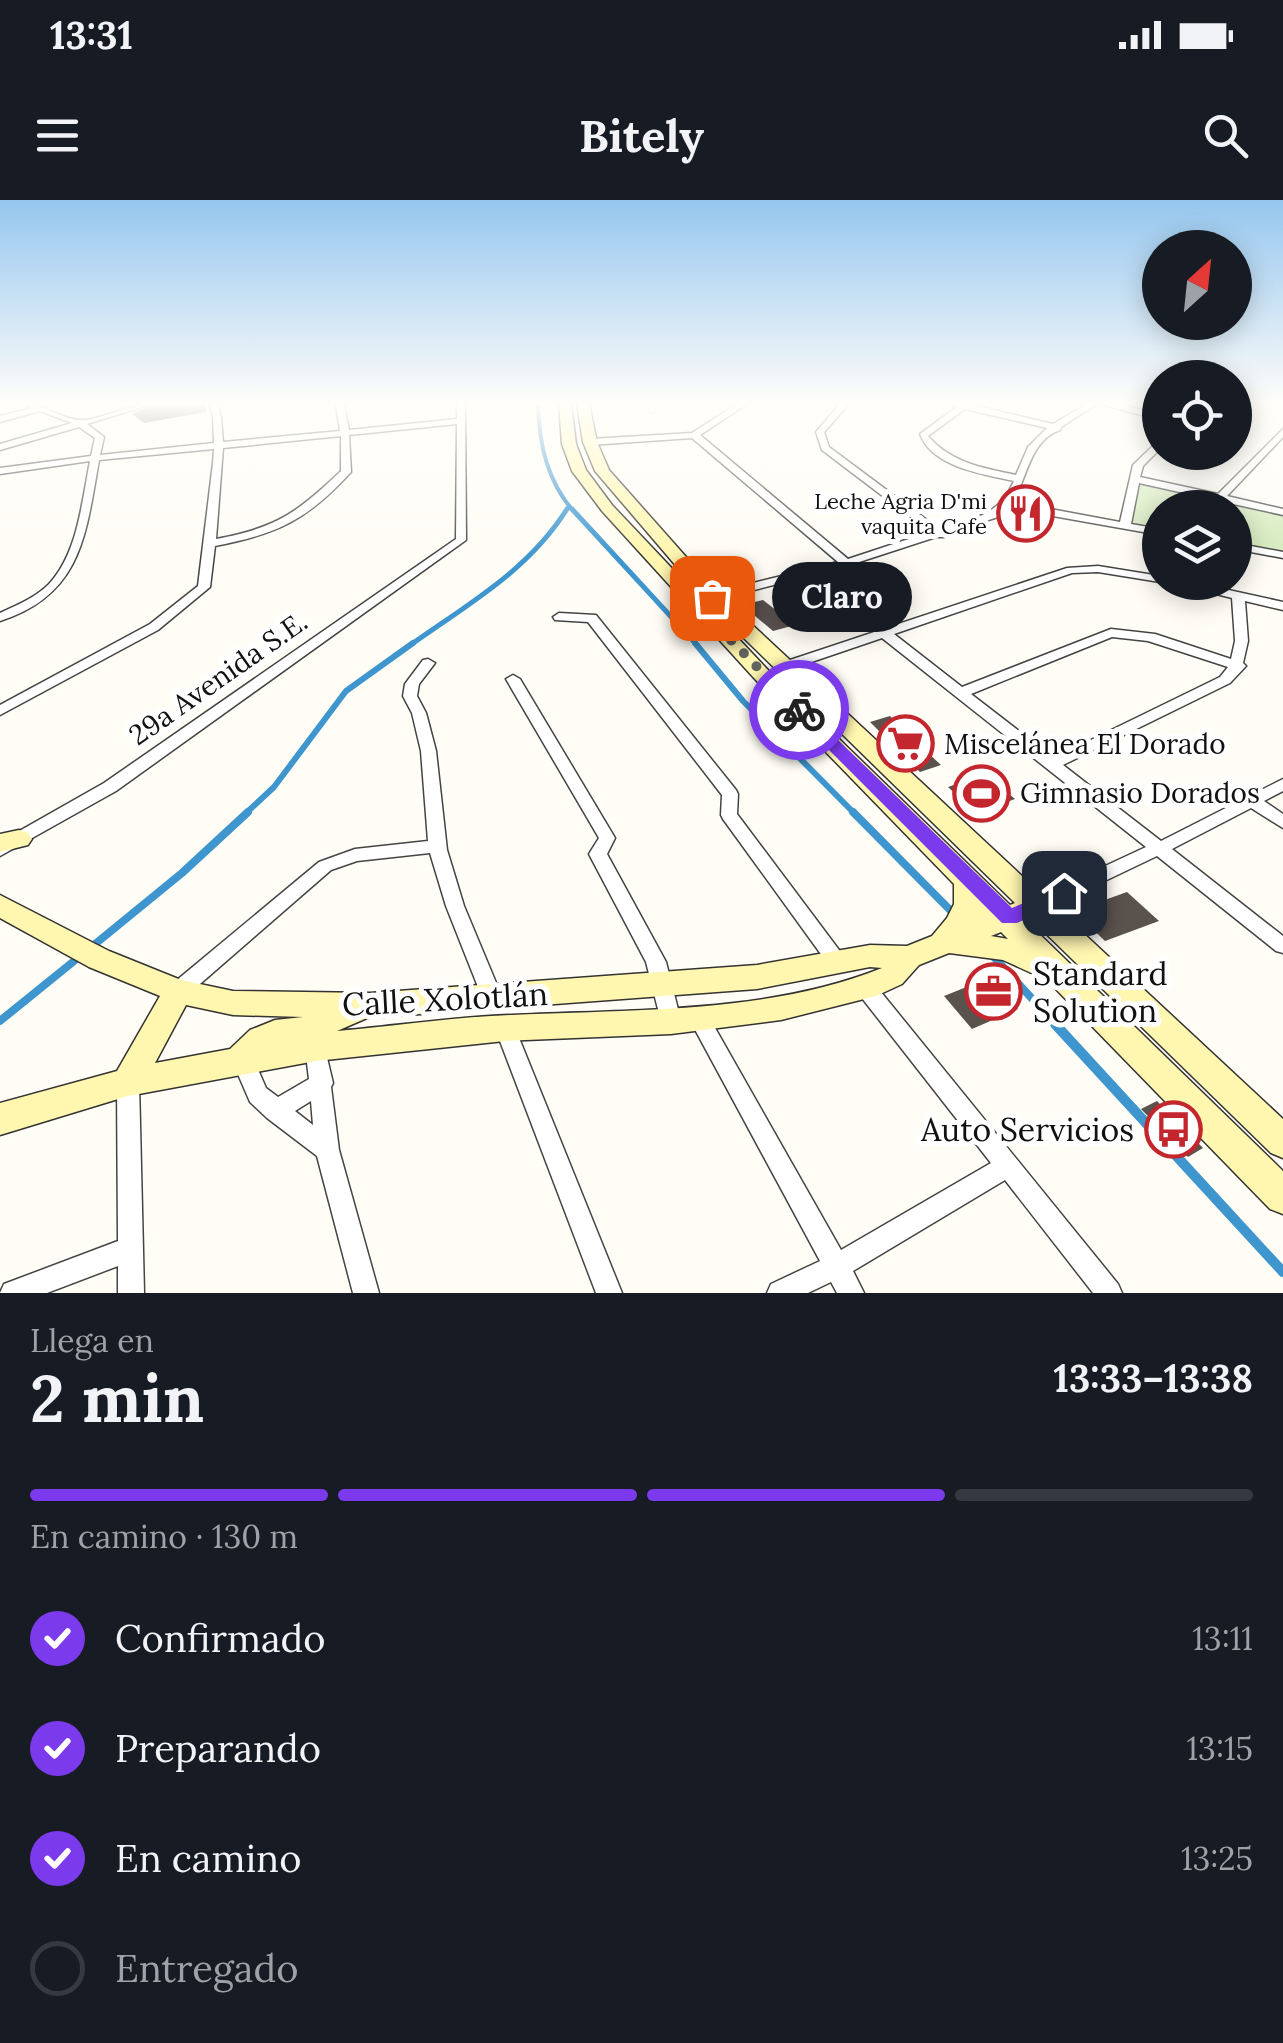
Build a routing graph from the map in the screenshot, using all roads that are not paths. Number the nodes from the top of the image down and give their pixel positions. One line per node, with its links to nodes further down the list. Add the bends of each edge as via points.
1 (95, 455): 13 (street)
2 (125, 455): 13 (street)
3 (217, 455): 26 (street)
4 (346, 455): 26 (street, via 346,472 298,518 269,533)
5 (462, 455): 48 (street, 29a Avenida S.E., via 461,540 110,787)
6 (573, 455): 32 (main road, via 579,472)
7 (596, 455): 32 (main road)
8 (719, 455): 29 (street)
9 (834, 455): 25 (street)
10 (945, 455): 16 (street)
11 (1029, 455): 16 (street)
12 (1261, 455): 19 (street)
13 (94, 458): 15 (street); 36 (street, via 74,550 38,600)
14 (1142, 461): 17 (street)
15 (0, 471)
16 (1020, 479): 20 (street)
17 (1136, 479): 18 (street); 23 (street)
18 (1185, 490)
19 (1228, 490)
20 (1010, 505): 23 (street); 25 (street)
21 (1252, 505): 22 (street)
22 (1283, 512)
23 (1125, 525): 24 (street)
24 (1142, 528)
25 (940, 536): 29 (street)
26 (210, 544): 43 (street, via 204,586 166,617)
27 (1252, 549): 28 (street)
28 (1283, 554)
29 (846, 563): 32 (street)
30 (1142, 577): 37 (street, via 1071,570)
31 (1252, 599): 34 (street)
32 (703, 600): 40 (main road); 51 (main road)
33 (1238, 600): 39 (street)
34 (1283, 606)
35 (559, 616): 56 (street, via 592,618 730,794 729,815)
36 (0, 617)
37 (887, 635): 40 (street); 42 (street)
38 (428, 662): 49 (street, via 410,696 428,760)
39 (1238, 666): 42 (street, via 1150,637 1112,633); 44 (street, via 1225,680)
40 (783, 667): 53 (main road)
41 (513, 679): 57 (street, via 606,838 598,854)
42 (960, 693): 44 (street)
43 (0, 712)
44 (1054, 764): 50 (street)
45 (1283, 784): 46 (street)
46 (1253, 801): 47 (street); 50 (street)
47 (1283, 822)
48 (6, 844)
49 (437, 846): 59 (street, via 326,866); 60 (street)
50 (1159, 848): 53 (street); 54 (street)
51 (966, 875): 53 (main road); 53 (main road)
52 (0, 905): 59 (main road, Calle Xolotlán, via 98,959)
53 (981, 929): 55 (main road, Calle Xolotlán); 70 (main road); 73 (main road, via 1076,986)
54 (1283, 946)
55 (909, 957): 56 (main road, Calle Xolotlán); 58 (main road, Calle Xolotlán, via 892,976)
56 (838, 964): 57 (main road, Calle Xolotlán)
57 (664, 985): 60 (main road, Calle Xolotlán); 62 (street)
58 (865, 987): 62 (main road, Calle Xolotlán); 72 (street)
59 (178, 991): 61 (main road, Calle Xolotlán, via 233,1002); 66 (main road)
60 (492, 998): 61 (main road, Calle Xolotlán)
61 (370, 1006): 65 (main road, via 305,1030 275,1032)
62 (685, 1020): 63 (main road, Calle Xolotlán); 75 (street)
63 (504, 1028): 64 (main road, Calle Xolotlán); 79 (street)
64 (316, 1047): 65 (main road, Calle Xolotlán); 67 (street)
65 (242, 1058): 66 (main road, Calle Xolotlán); 68 (street, via 258,1095)
66 (128, 1082): 69 (main road, Calle Xolotlán); 74 (street)
67 (322, 1083): 68 (street); 71 (street)
68 (274, 1111): 71 (street)
69 (0, 1119)
70 (1283, 1142)
71 (327, 1150): 78 (street)
72 (1007, 1166): 75 (street); 82 (street)
73 (1283, 1196)
74 (130, 1249): 76 (street); 77 (street)
75 (835, 1267): 80 (street); 81 (street)
76 (12, 1293)
77 (131, 1293)
78 (366, 1293)
79 (609, 1293)
80 (780, 1293)
81 (851, 1293)
82 (1109, 1293)

